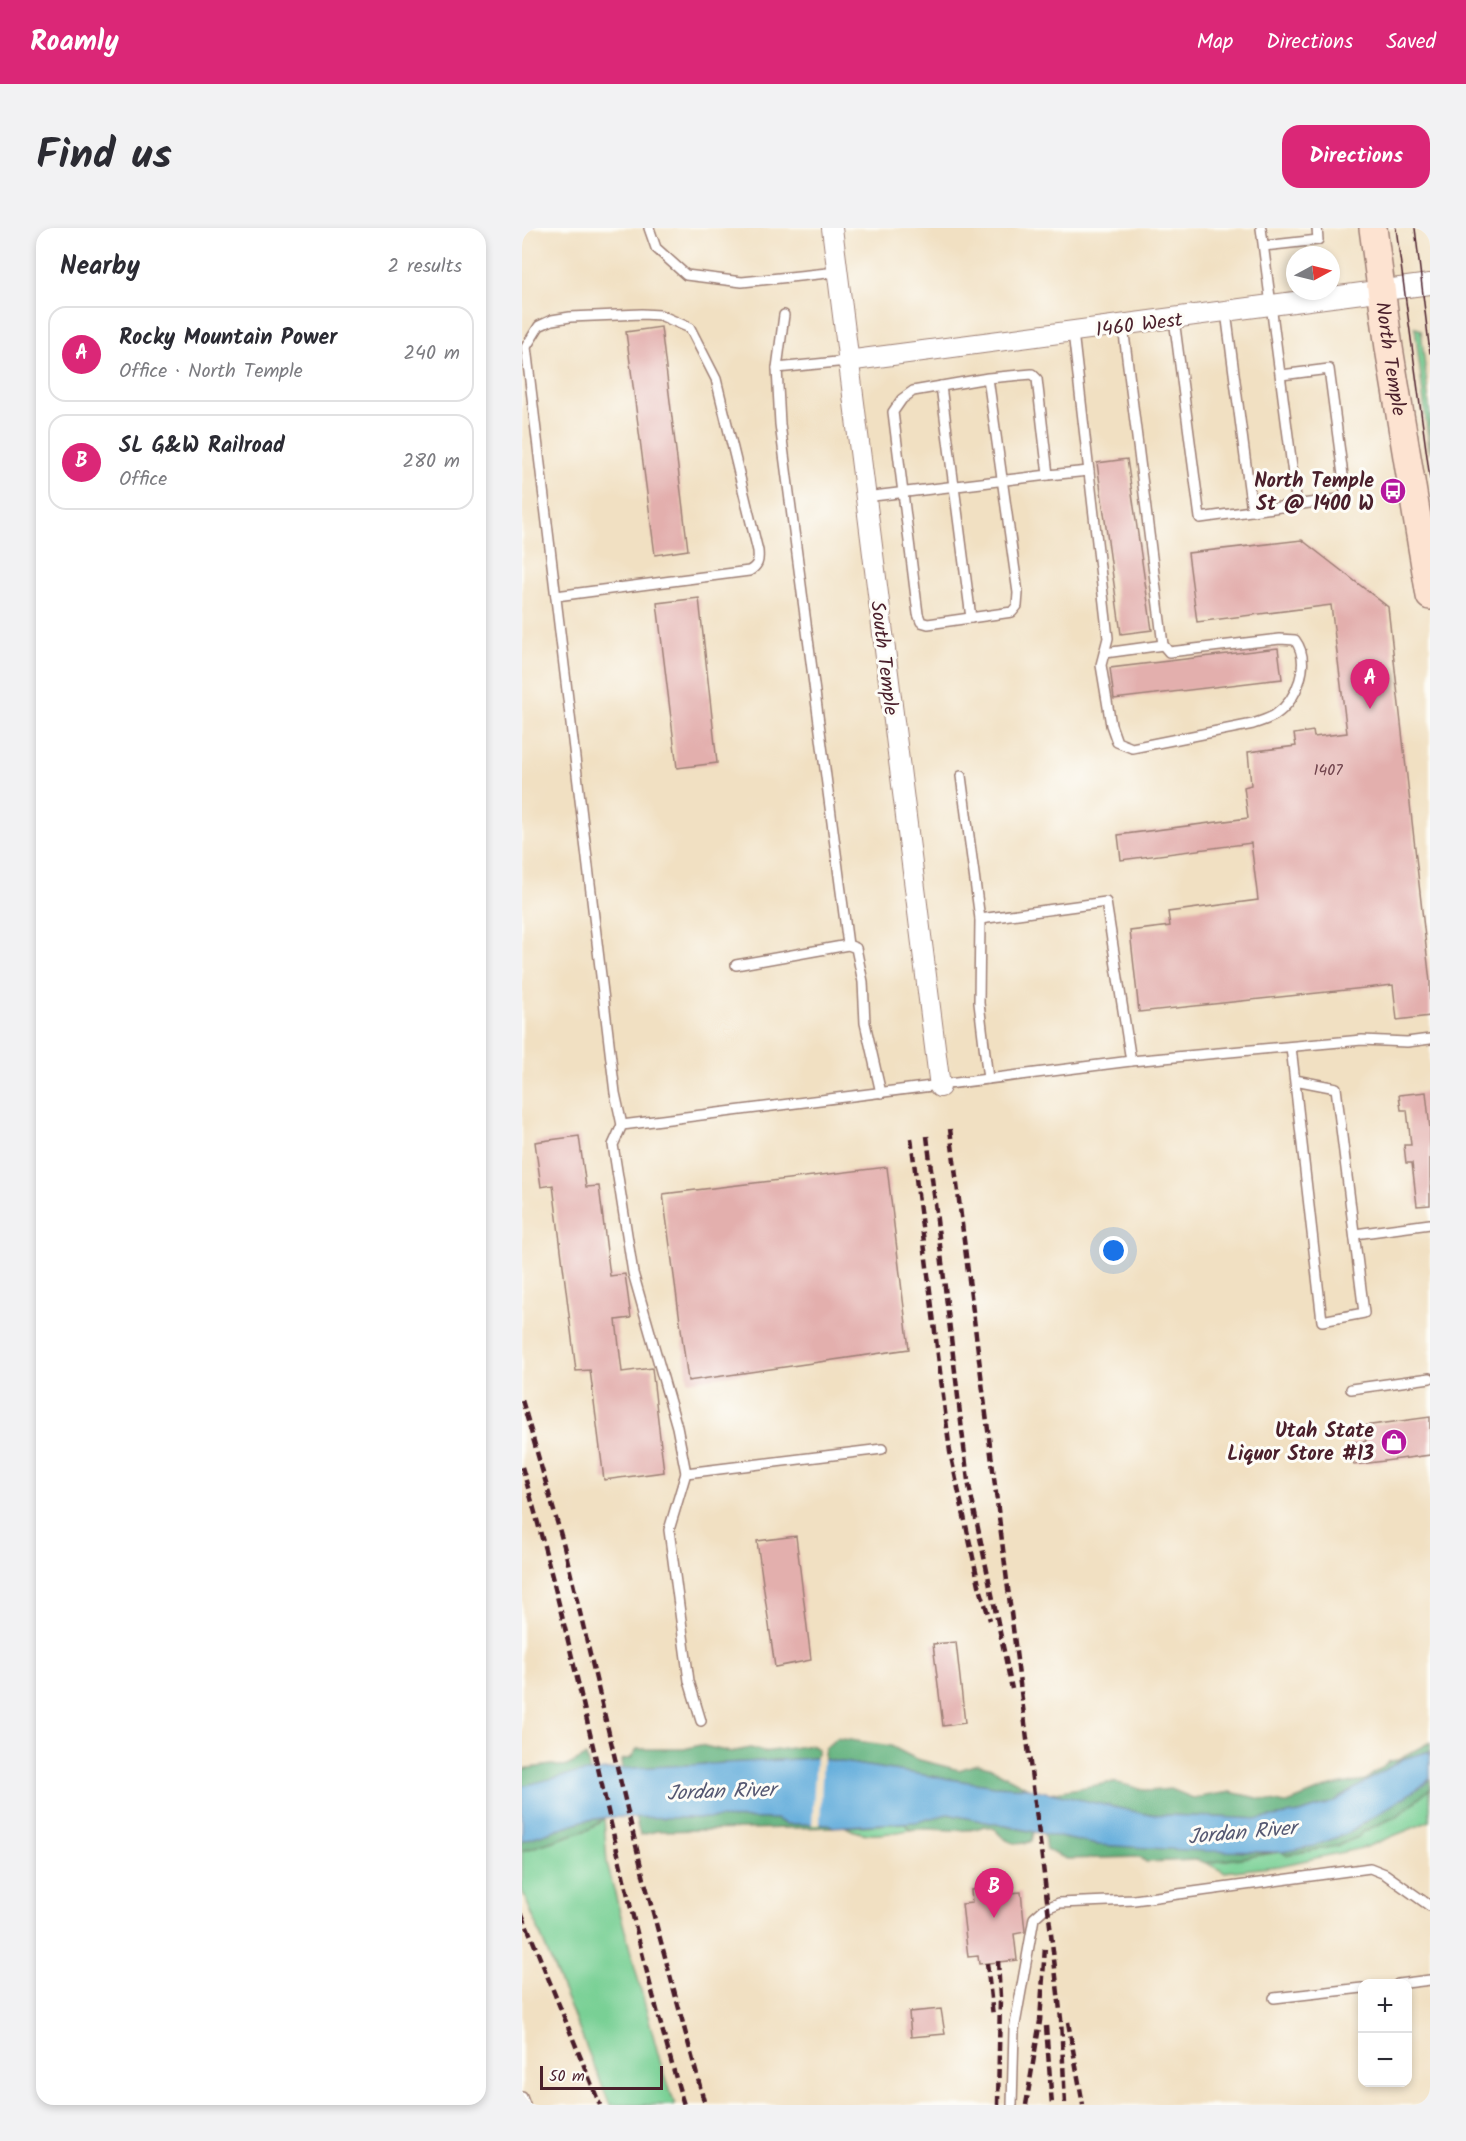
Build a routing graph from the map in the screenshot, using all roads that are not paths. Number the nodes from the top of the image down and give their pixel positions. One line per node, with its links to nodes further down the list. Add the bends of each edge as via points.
1 (649, 228): 7 (lane, via 656,248 686,275 742,282)
2 (831, 228): 7 (street, South Temple)
3 (1261, 228): 6 (lane)
4 (1317, 228): 6 (lane, via 1318,240)
5 (1373, 228): 9 (main road, North Temple)
6 (1264, 246): 10 (lane)
7 (837, 272): 16 (street, South Temple)
8 (1430, 284): 9 (street, 1460 West)
9 (1381, 289): 10 (street, 1460 West); 30 (main road, North Temple)
10 (1272, 305): 11 (street, 1460 West); 18 (lane)
11 (1226, 312): 13 (street, 1460 West); 28 (lane)
12 (784, 315): 17 (lane)
13 (1174, 319): 14 (street, 1460 West); 28 (lane, via 1200,518)
14 (1122, 326): 15 (street, 1460 West); 32 (lane)
15 (1073, 332): 16 (street, 1460 West); 21 (lane)
16 (847, 361): 17 (lane); 26 (street, South Temple)
17 (777, 368): 36 (lane, via 780,424)
18 (1281, 375): 27 (lane); 27 (lane, via 1329,369 1346,498)
19 (988, 378): 20 (lane); 22 (lane, via 1032,374 1037,379); 23 (lane)
20 (941, 386): 24 (lane); 25 (lane, via 913,391 893,412)
21 (1089, 471): 22 (lane); 33 (lane, via 1108,638)
22 (1048, 475): 23 (lane)
23 (1002, 480): 24 (lane); 31 (lane, via 1017,606 1012,612)
24 (954, 486): 25 (lane); 31 (lane)
25 (903, 492): 26 (lane); 31 (lane, via 921,622)
26 (865, 497): 43 (street, South Temple)
27 (1297, 505): 28 (lane)
28 (1252, 511)
29 (556, 596): 29 (lane, via 526,347 539,326 552,320 642,314 678,321 690,328 716,379 758,551 756,567); 45 (lane)
30 (1430, 596)
31 (971, 618)
32 (1162, 645): 33 (lane); 33 (lane, via 1169,652 1295,640 1303,663 1292,697 1270,718 1131,748 1117,741 1111,725 1101,664)
33 (1105, 653)
34 (961, 776): 35 (lane)
35 (980, 919): 40 (lane, via 1106,902); 41 (lane, via 980,1004)
36 (848, 945): 37 (lane); 44 (lane, via 856,948 859,955 866,1023)
37 (736, 965)
38 (1430, 1039): 39 (lane)
39 (1291, 1047): 40 (lane); 42 (lane)
40 (1131, 1061): 41 (lane)
41 (988, 1079): 43 (lane)
42 (1295, 1080): 47 (lane, via 1336,1088); 47 (lane, via 1322,1321 1364,1313)
43 (940, 1087): 44 (lane)
44 (881, 1093): 45 (lane)
45 (622, 1125): 51 (lane, via 613,1145 633,1272 677,1426)
46 (1430, 1224): 47 (lane)
47 (1355, 1234)
48 (1430, 1378): 49 (lane)
49 (1351, 1389)
50 (882, 1449): 51 (lane)
51 (686, 1473): 52 (lane, via 669,1530 689,1682)
52 (701, 1721)
53 (1430, 1906): 60 (lane, via 1370,1868 1134,1900 1059,1903 1044,1909 1034,1918 1014,2030)
54 (1430, 1980): 55 (lane)
55 (1412, 1982)
56 (1358, 1988): 57 (lane)
57 (1274, 1998)
58 (522, 2097): 59 (lane)
59 (525, 2105)
60 (1012, 2105)

